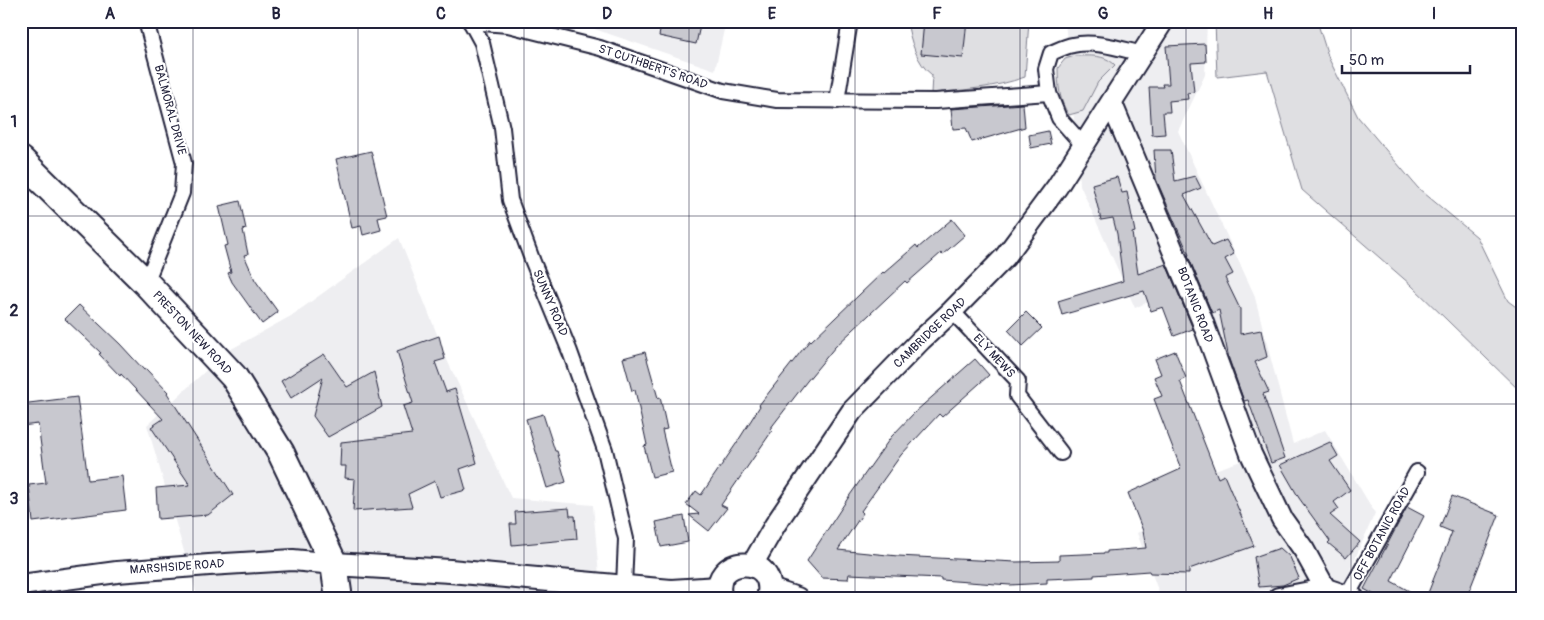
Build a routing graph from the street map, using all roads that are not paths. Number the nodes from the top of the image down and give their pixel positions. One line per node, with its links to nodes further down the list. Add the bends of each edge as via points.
1 (146, 21): 11 (street, BALMORAL DRIVE, via 184,162 182,193)
2 (850, 21): 7 (street)
3 (1163, 21): 5 (main road)
4 (470, 22): 7 (street, ST CUTHBERT'S ROAD, via 508,25 600,48 723,90 776,100); 18 (street, SUNNY ROAD, via 482,43 502,128 510,200 605,450 626,539)
5 (1143, 54): 6 (street, via 1113,46 1088,44 1073,44 1051,53 1046,69); 8 (main road)
6 (1049, 93): 7 (street, ST CUTHBERT'S ROAD, via 936,102); 9 (street, via 1059,118)
7 (837, 101)
8 (1112, 104): 9 (main road, CAMBRIDGE ROAD); 21 (main road, BOTANIC ROAD, via 1202,320 1251,454 1282,519)
9 (1083, 145): 12 (main road, CAMBRIDGE ROAD, via 1057,187 1005,257)
10 (21, 160): 11 (highway, PRESTON NEW ROAD)
11 (146, 283): 15 (highway, PRESTON NEW ROAD, via 234,377 281,452)
12 (952, 311): 13 (street, ELY MEWS, via 1018,380 1017,396); 16 (main road, CAMBRIDGE ROAD, via 852,411)
13 (1061, 453)
14 (1417, 472): 21 (street, OFF BOTANIC ROAD)
15 (334, 564): 17 (main road, MARSHSIDE ROAD, via 293,560 209,565 108,573); 18 (main road); 22 (highway, PRESTON NEW ROAD)
16 (752, 565): 19 (main road, via 730,568 724,574); 20 (main road, via 765,574)
17 (21, 585)
18 (624, 586): 19 (main road)
19 (720, 594)
20 (769, 595): 23 (main road)
21 (1342, 595): 24 (main road)
22 (339, 599)
23 (797, 599)
24 (1279, 599)

